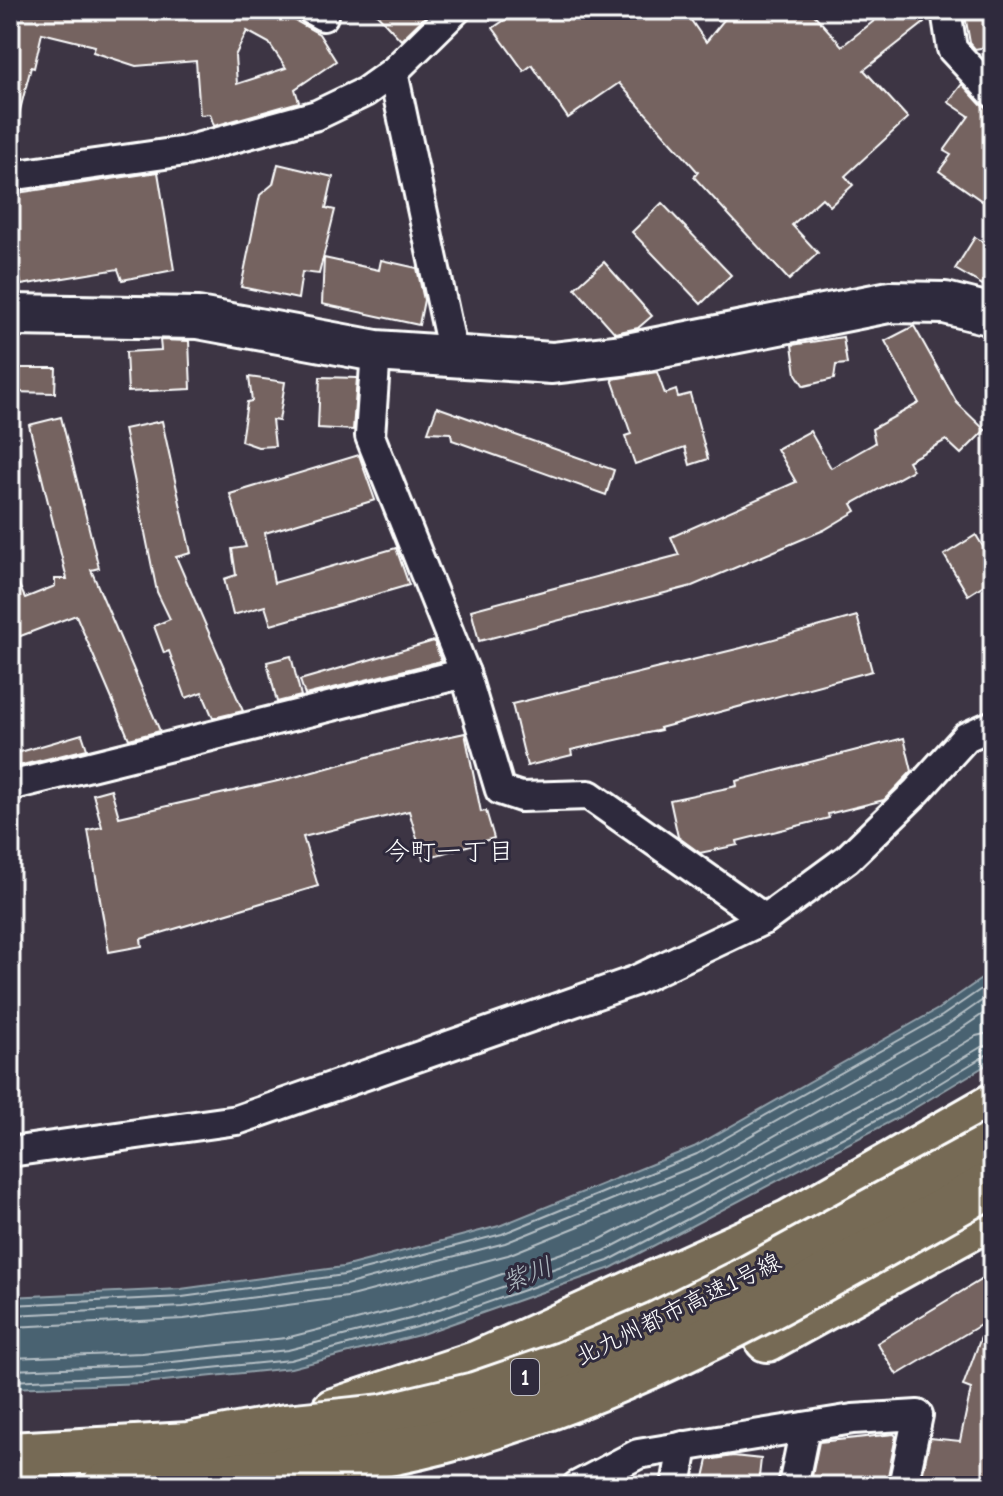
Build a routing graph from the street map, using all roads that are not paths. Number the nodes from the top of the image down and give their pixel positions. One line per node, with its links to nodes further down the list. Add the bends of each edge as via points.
1 (456, 10): 3 (street)
2 (946, 10): 4 (street, via 952,49)
3 (393, 72): 5 (street, via 317,115 186,151); 9 (street)
4 (993, 93)
5 (10, 176)
6 (10, 315): 8 (street, via 198,318)
7 (993, 315): 9 (street, via 945,303 889,302 622,355 552,363)
8 (376, 351): 9 (street); 10 (street, via 370,436)
9 (450, 356)
10 (465, 673): 12 (street); 13 (street, via 500,790 521,797 589,795)
11 (993, 725): 13 (street, via 966,737 847,859)
12 (10, 786)
13 (765, 919): 16 (street, via 634,981 237,1120)
14 (993, 1106): 19 (highway, bridge, via 790,1222 476,1364)
15 (993, 1145): 19 (highway, 北九州都市高速1号線 / 1, bridge, via 730,1288 565,1364 475,1395 382,1417)
16 (10, 1152)
17 (993, 1183): 23 (highway, 北九州都市高速1号線 / 1, bridge, via 755,1316 576,1397 481,1430)
18 (993, 1215): 23 (highway, bridge, via 767,1339 645,1390 488,1440 402,1460)
19 (286, 1427): 22 (highway, 北九州都市高速1号線 / 1, bridge, via 189,1445)
20 (805, 1427): 21 (street); 27 (street); 28 (street, via 918,1415)
21 (683, 1446): 25 (street, via 638,1454); 26 (street)
22 (10, 1455)
23 (288, 1470): 24 (highway, 北九州都市高速1号線 / 1, bridge)
24 (105, 1486)
25 (577, 1486)
26 (676, 1486)
27 (793, 1486)
28 (903, 1486)

